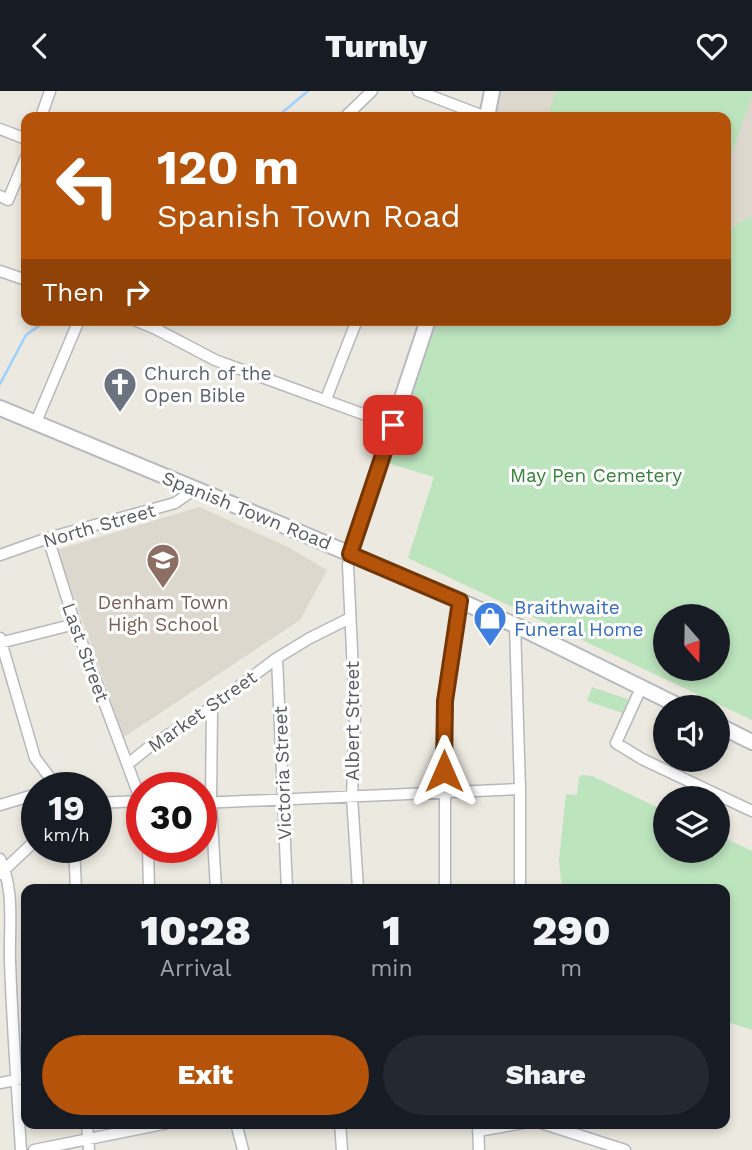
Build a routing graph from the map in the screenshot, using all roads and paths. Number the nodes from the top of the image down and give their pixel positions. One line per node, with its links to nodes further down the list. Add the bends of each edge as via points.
1 (50, 91): 5 (street)
2 (372, 91): 6 (street)
3 (418, 91): 7 (street)
4 (492, 91): 8 (main road)
5 (43, 112)
6 (350, 112)
7 (473, 112)
8 (487, 112)
9 (0, 129): 10 (street)
10 (21, 137)
11 (21, 166): 12 (street)
12 (4, 198)
13 (0, 271): 14 (street)
14 (21, 278)
15 (76, 326): 21 (street)
16 (159, 326): 19 (street, via 215,359)
17 (355, 326): 19 (street)
18 (426, 326): 22 (main road)
19 (326, 399): 22 (street)
20 (0, 408): 21 (main road, Spanish Town Road)
21 (36, 422): 23 (main road, Spanish Town Road)
22 (393, 425): 25 (main road)
23 (195, 489): 24 (street, North Street, via 176,503); 25 (main road, Spanish Town Road)
24 (48, 538): 26 (street, North Street); 29 (street, Last Street)
25 (350, 554): 27 (main road, Spanish Town Road); 28 (street, Albert Street)
26 (0, 555)
27 (460, 601): 30 (main road, Spanish Town Road); 43 (street, via 445,701)
28 (350, 618): 32 (street, Market Street); 44 (street, Albert Street, via 355,716)
29 (75, 624): 31 (street); 38 (street, Last Street)
30 (515, 625): 33 (main road, Spanish Town Road); 42 (street)
31 (0, 641): 39 (street, via 35,758)
32 (277, 658): 35 (street, Market Street); 46 (street, Victoria Street)
33 (641, 688): 34 (main road, Spanish Town Road); 49 (street, via 616,743)
34 (656, 695)
35 (212, 707): 38 (street, Market Street); 41 (street)
36 (730, 731): 37 (main road)
37 (752, 742)
38 (128, 764): 40 (street, Market Street)
39 (46, 772)
40 (131, 772)
41 (208, 772)
42 (520, 789): 43 (street); 62 (street)
43 (444, 794): 44 (street); 61 (street)
44 (352, 797): 46 (street); 60 (street, Albert Street)
45 (21, 798): 48 (street)
46 (284, 801): 47 (street); 59 (street, Victoria Street)
47 (217, 803)
48 (0, 804)
49 (752, 811)
50 (21, 855): 55 (street)
51 (0, 859): 55 (street)
52 (75, 863): 56 (street)
53 (148, 863): 57 (street)
54 (213, 863): 58 (street)
55 (3, 872): 63 (street, via 10,897 10,960)
56 (76, 884)
57 (149, 884)
58 (215, 884)
59 (287, 884)
60 (358, 884)
61 (445, 884)
62 (520, 884)
63 (21, 1069)
64 (21, 1079): 65 (street)
65 (0, 1083)
66 (21, 1129): 73 (street)
67 (146, 1129): 72 (street)
68 (238, 1129): 75 (street)
69 (340, 1129): 76 (street)
70 (478, 1129): 77 (street)
71 (560, 1129): 78 (street)
72 (89, 1145): 74 (street)
73 (21, 1150)
74 (34, 1150)
75 (243, 1150)
76 (342, 1150)
77 (480, 1150)
78 (625, 1150)

